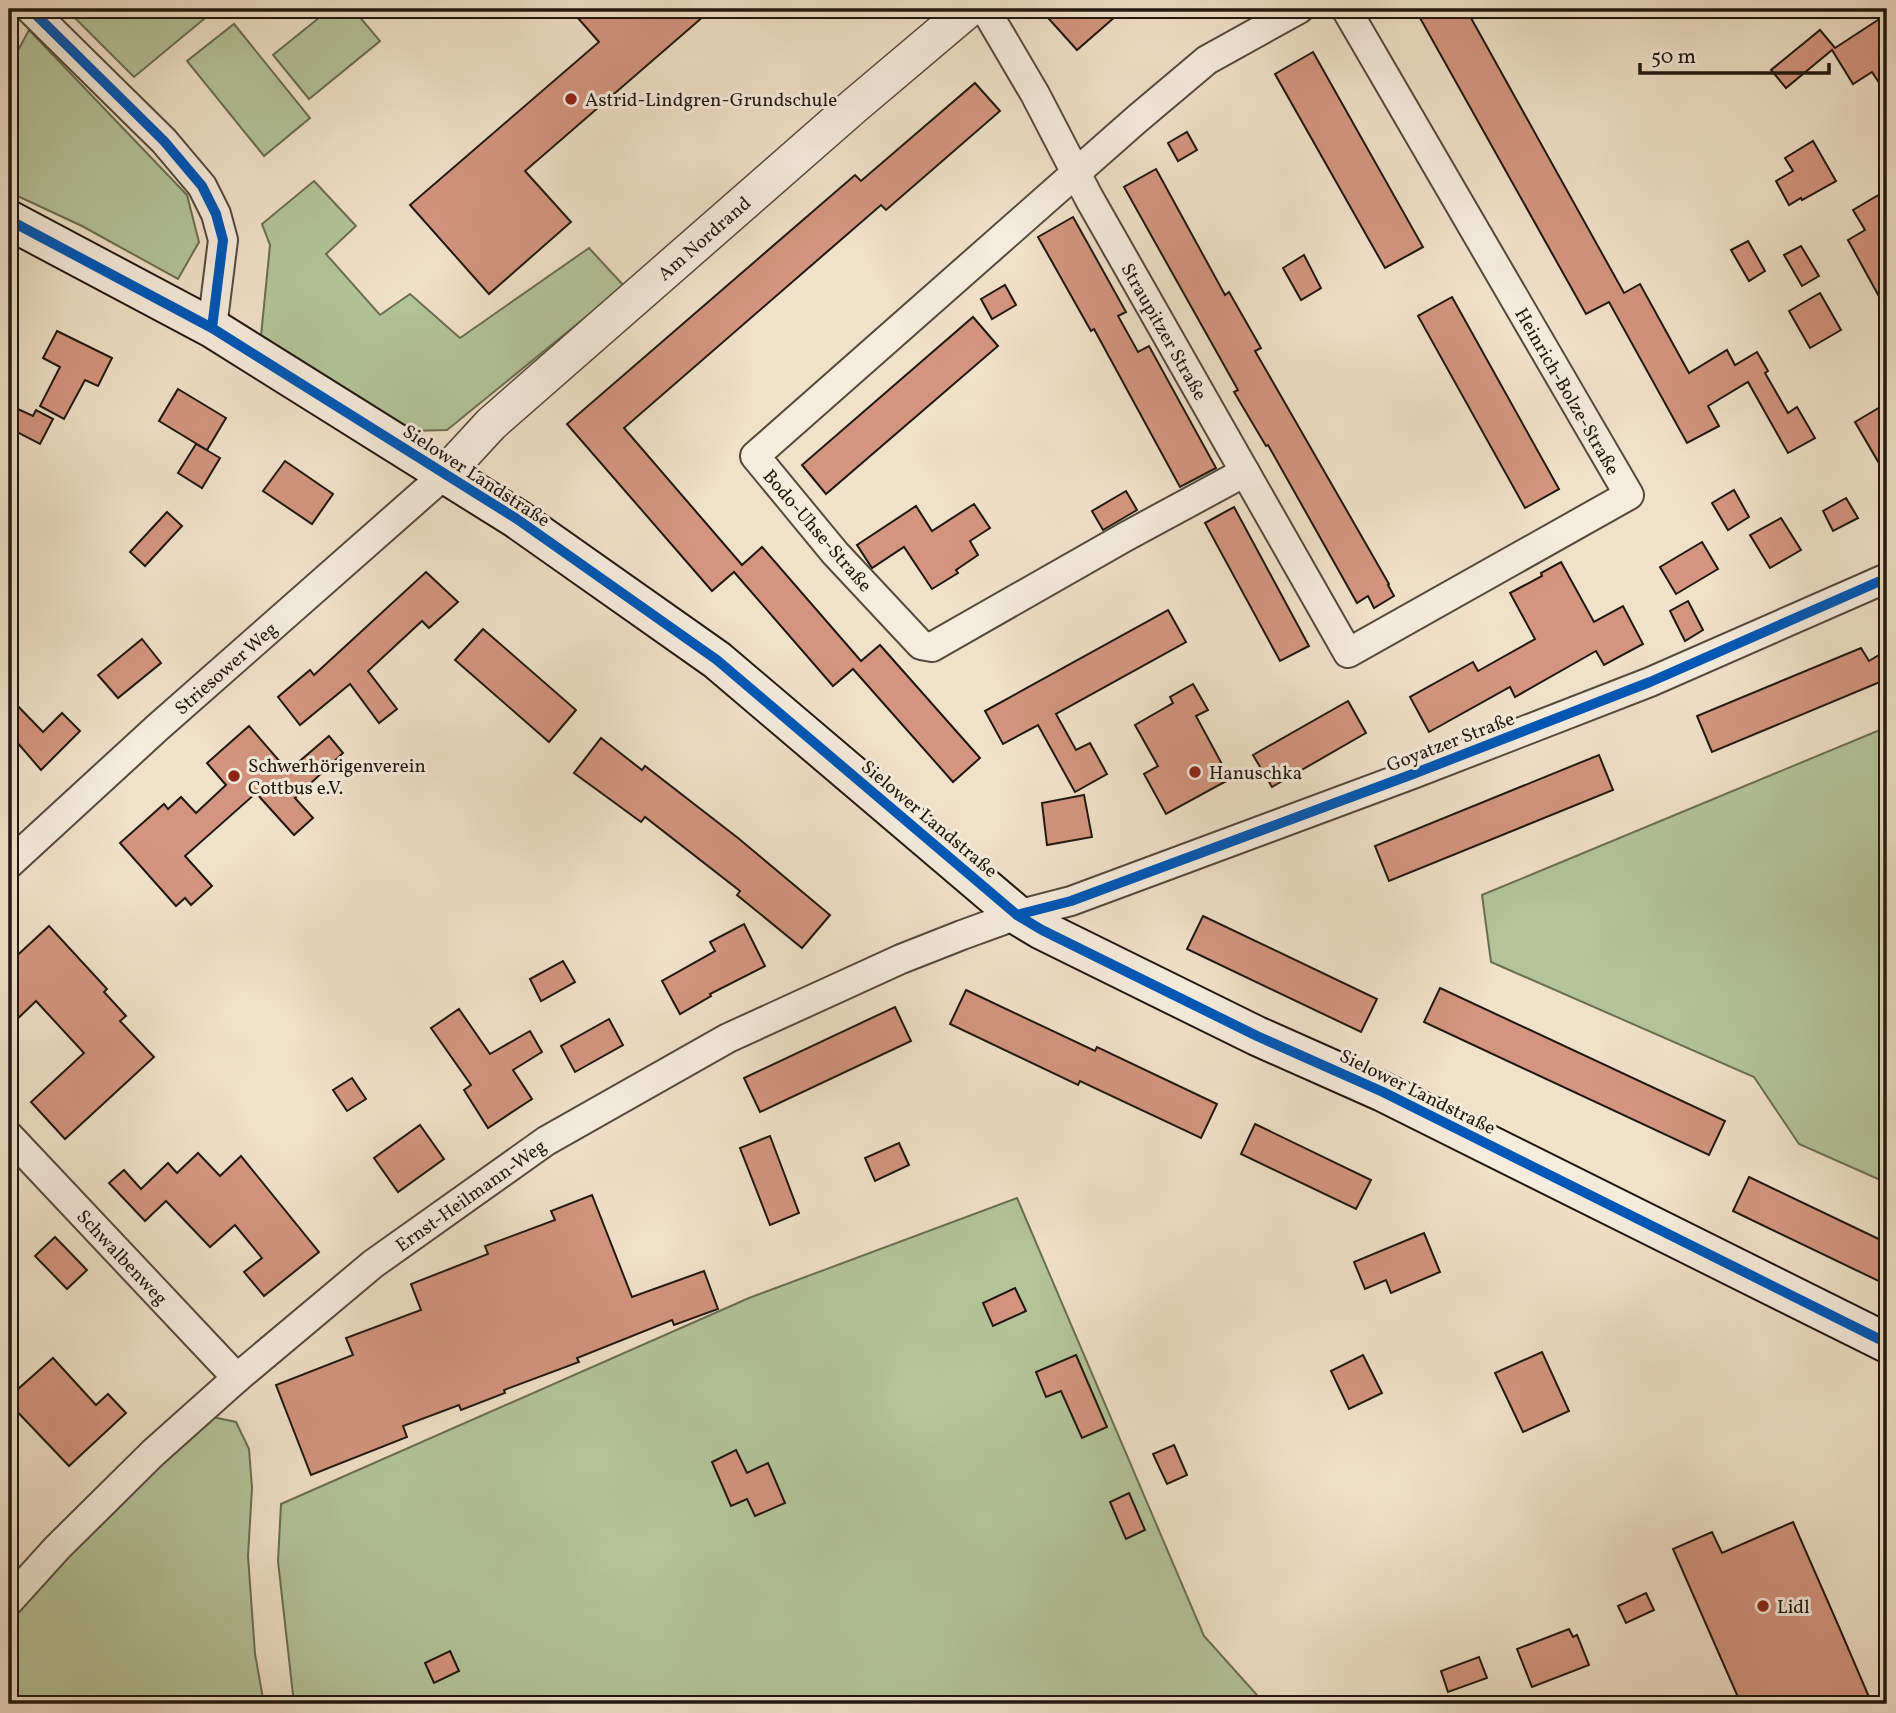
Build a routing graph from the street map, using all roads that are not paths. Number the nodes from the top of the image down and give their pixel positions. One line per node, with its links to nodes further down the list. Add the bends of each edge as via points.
1 (30, 9): 8 (street, via 164,141 202,187 223,240)
2 (969, 9): 10 (street, Am Nordrand, via 491,424)
3 (985, 9): 6 (street, Straupitzer Straße)
4 (1299, 9): 6 (street, via 1207,60)
5 (1346, 9): 12 (street, Heinrich-Bolze-Straße, via 1629,495)
6 (1075, 174): 9 (street, Straupitzer Straße); 9 (street, Bodo-Uhse-Straße, via 755,456 835,553 921,645 932,647)
7 (9, 220): 8 (main road, Sielower Landstraße)
8 (212, 328): 10 (main road, Sielower Landstraße)
9 (1245, 472): 12 (street, Straupitzer Straße)
10 (444, 475): 13 (street, Striesower Weg); 14 (main road, Sielower Landstraße, via 517,519 718,660)
11 (1887, 578): 14 (street, Goyatzer Straße, via 1650,682 1071,901)
12 (1348, 653)
13 (9, 864)
14 (1017, 915): 16 (main road, Sielower Landstraße); 17 (street, Ernst-Heilmann-Weg, via 901,959 727,1038 547,1141 373,1264)
15 (9, 1136): 17 (street, Schwalbenweg)
16 (1887, 1343)
17 (236, 1378): 18 (street, Ernst-Heilmann-Weg, via 143,1462)
18 (9, 1601)

